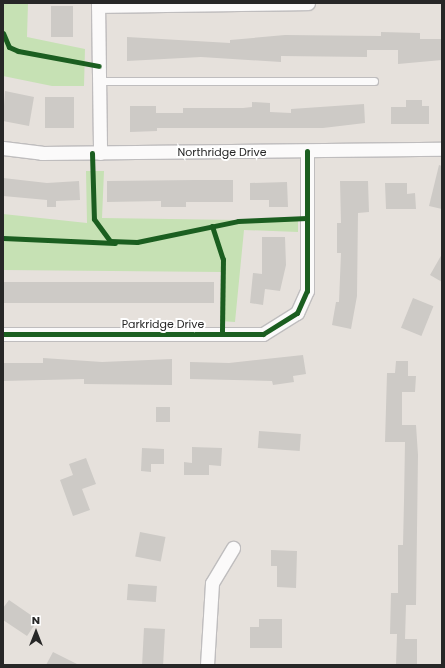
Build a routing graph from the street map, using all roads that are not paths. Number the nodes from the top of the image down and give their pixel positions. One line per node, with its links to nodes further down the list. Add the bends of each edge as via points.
1 (308, 3): 2 (street)
2 (98, 5): 3 (street)
3 (99, 81): 4 (lane); 8 (street)
4 (374, 81)
5 (3, 148): 8 (street, Northridge Drive, via 42,153)
6 (442, 150): 7 (street, Northridge Drive)
7 (307, 151): 8 (street, Northridge Drive); 9 (street, Parkridge Drive, via 307,291 297,313 263,334)
8 (100, 153)
9 (3, 334)
10 (233, 548): 11 (street, via 212,583)
11 (207, 665)

